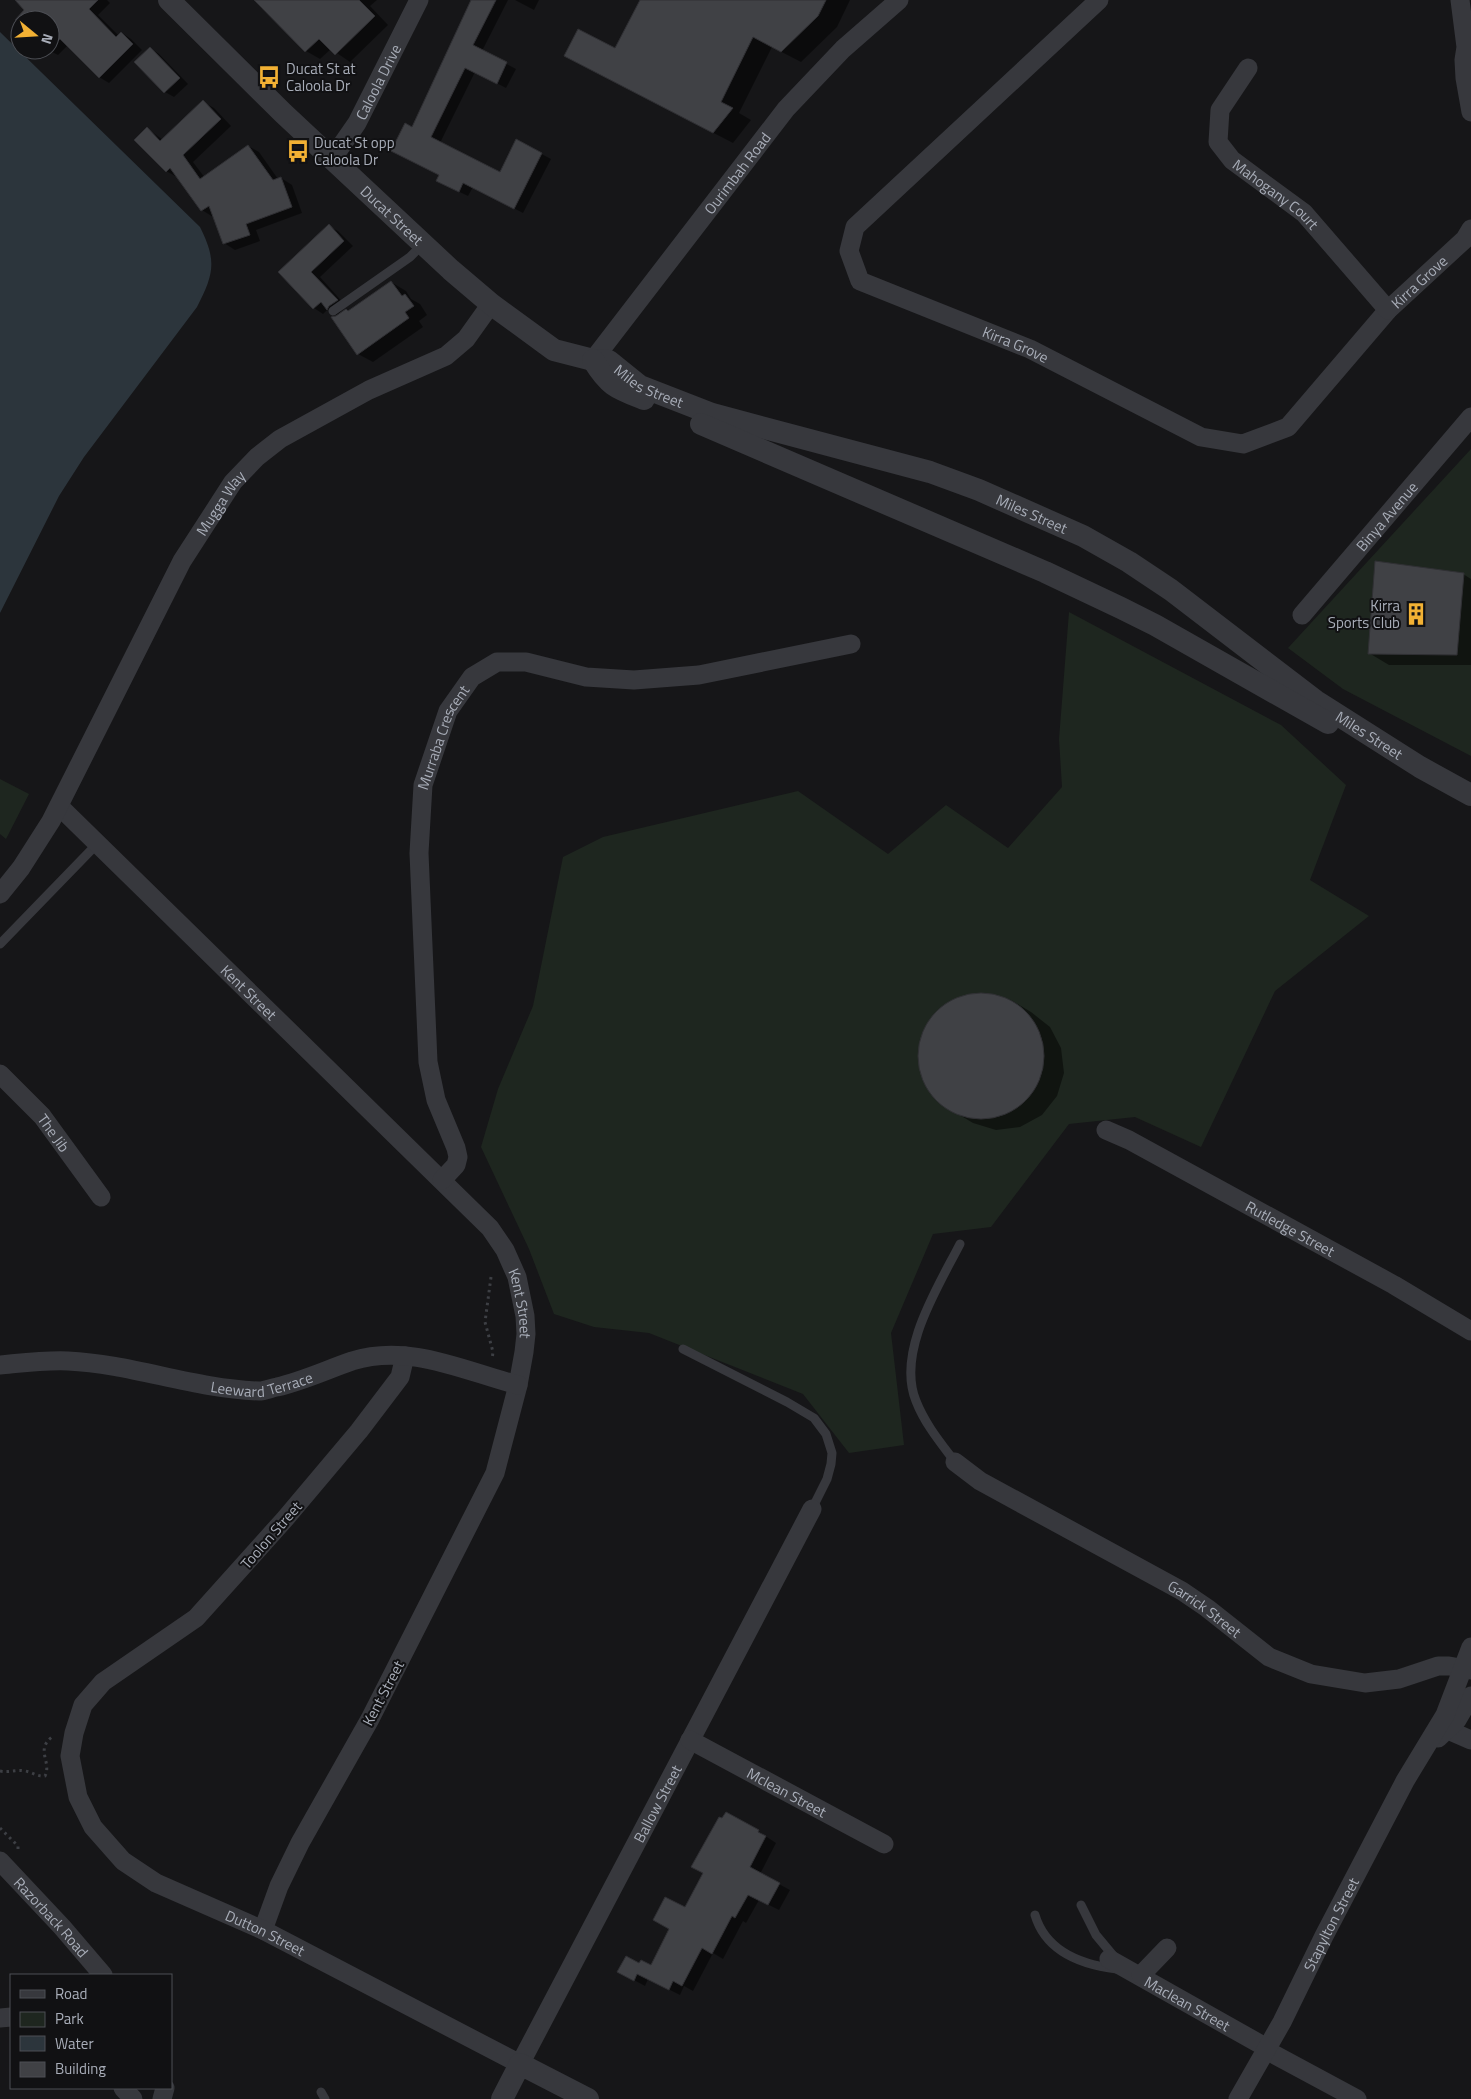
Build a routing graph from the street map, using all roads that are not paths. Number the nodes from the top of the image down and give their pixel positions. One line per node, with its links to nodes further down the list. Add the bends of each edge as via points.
1 (169, 0): 9 (street, Ducat Street, via 230,63)
2 (419, 0): 9 (street, Caloola Drive, via 357,123)
3 (899, 0): 15 (street, Ourimbah Road, via 843,49 786,109)
4 (1099, 0): 13 (street, Kirra Grove, via 855,226 849,251 860,281 1030,349 1201,437 1243,444 1288,426)
5 (1460, 0): 6 (street)
6 (1469, 50): 8 (street, via 1464,66)
7 (1248, 68): 13 (street, Mahogany Court, via 1220,110 1218,142 1232,160 1304,214)
8 (1471, 112)
9 (332, 159): 11 (street, Ducat Street)
10 (1469, 235): 13 (street, Kirra Grove)
11 (423, 244): 12 (street, Ducat Street); 14 (lane, via 410,257)
12 (491, 304): 15 (street, Ducat Street, via 554,350); 21 (street, Mugga Way, via 466,338 446,356 319,416 280,439 244,470 182,561)
13 (1388, 310)
14 (333, 311)
15 (593, 360): 19 (street, Miles Street, via 606,380 617,388 1045,572 1155,625 1349,734); 19 (street, Miles Street, via 612,362 640,386 694,408 930,472 1083,536 1154,579 1316,701)
16 (1471, 417): 17 (street, Binya Avenue)
17 (1302, 615)
18 (851, 644): 27 (street, Murraba Crescent, via 699,675 634,680 586,677 526,662 497,662 472,677 448,711 424,785 419,853 428,1062 436,1100 458,1156 456,1165)
19 (1420, 767): 20 (street, Miles Street)
20 (1471, 795)
21 (59, 806): 22 (street, Kent Street); 23 (street, Mugga Way, via 29,856)
22 (97, 844): 24 (lane); 27 (street, Kent Street)
23 (0, 894)
24 (0, 944)
25 (0, 1074): 28 (street, The Jib, via 42,1116)
26 (1106, 1130): 30 (street, Rutledge Street, via 1130,1140 1394,1285)
27 (442, 1180): 34 (street, Kent Street, via 490,1228 505,1250 517,1277 526,1334)
28 (101, 1196)
29 (960, 1244): 35 (lane, via 921,1325 911,1370 916,1401 928,1426)
30 (1471, 1331)
31 (684, 1349): 36 (lane, via 814,1418 826,1434 832,1453 827,1479)
32 (405, 1356): 33 (street, Leeward Terrace, via 352,1361 301,1382 261,1391 216,1387 68,1361); 34 (street, Leeward Terrace, via 442,1361); 39 (street, Toolon Street, via 400,1377 359,1431 196,1618)
33 (0, 1365)
34 (518, 1384): 50 (street, Kent Street, via 494,1474 485,1494 370,1719 300,1843)
35 (955, 1462): 38 (street, Garrick Street, via 980,1481 1182,1591 1261,1651 1294,1668 1326,1678 1365,1683 1398,1679 1434,1667)
36 (812, 1509): 43 (street, Ballow Street)
37 (1471, 1647): 38 (street, Stapylton Street)
38 (1467, 1669): 41 (street, Stapylton Street)
39 (103, 1682): 50 (street, Dutton Street, via 83,1705 70,1756 78,1797 93,1827 122,1861 156,1883)
40 (1471, 1696): 42 (street, Stapylton Street)
41 (1452, 1699): 42 (street); 45 (street, Stapylton Street)
42 (1448, 1730): 44 (street); 45 (street, Stapylton Street)
43 (690, 1740): 46 (street, Mclean Street); 55 (street, Ballow Street)
44 (1471, 1740)
45 (1423, 1751): 54 (street, Stapylton Street)
46 (884, 1844)
47 (0, 1861): 53 (street, Razorback Road)
48 (1081, 1905): 52 (lane, via 1096,1935)
49 (1035, 1915): 52 (lane, via 1047,1937 1064,1953 1091,1965)
50 (263, 1930): 55 (street, Dutton Street)
51 (1167, 1948): 52 (street)
52 (1126, 1968): 54 (street, Maclean Street)
53 (102, 1974)
54 (1266, 2049): 60 (street, Stapylton Street); 61 (street, Maclean Street)
55 (520, 2064): 58 (street, Ballow Street); 59 (street, Dutton Street)
56 (124, 2089): 57 (street)
57 (133, 2099)
58 (502, 2099)
59 (588, 2099)
60 (1238, 2099)
61 (1357, 2099)

